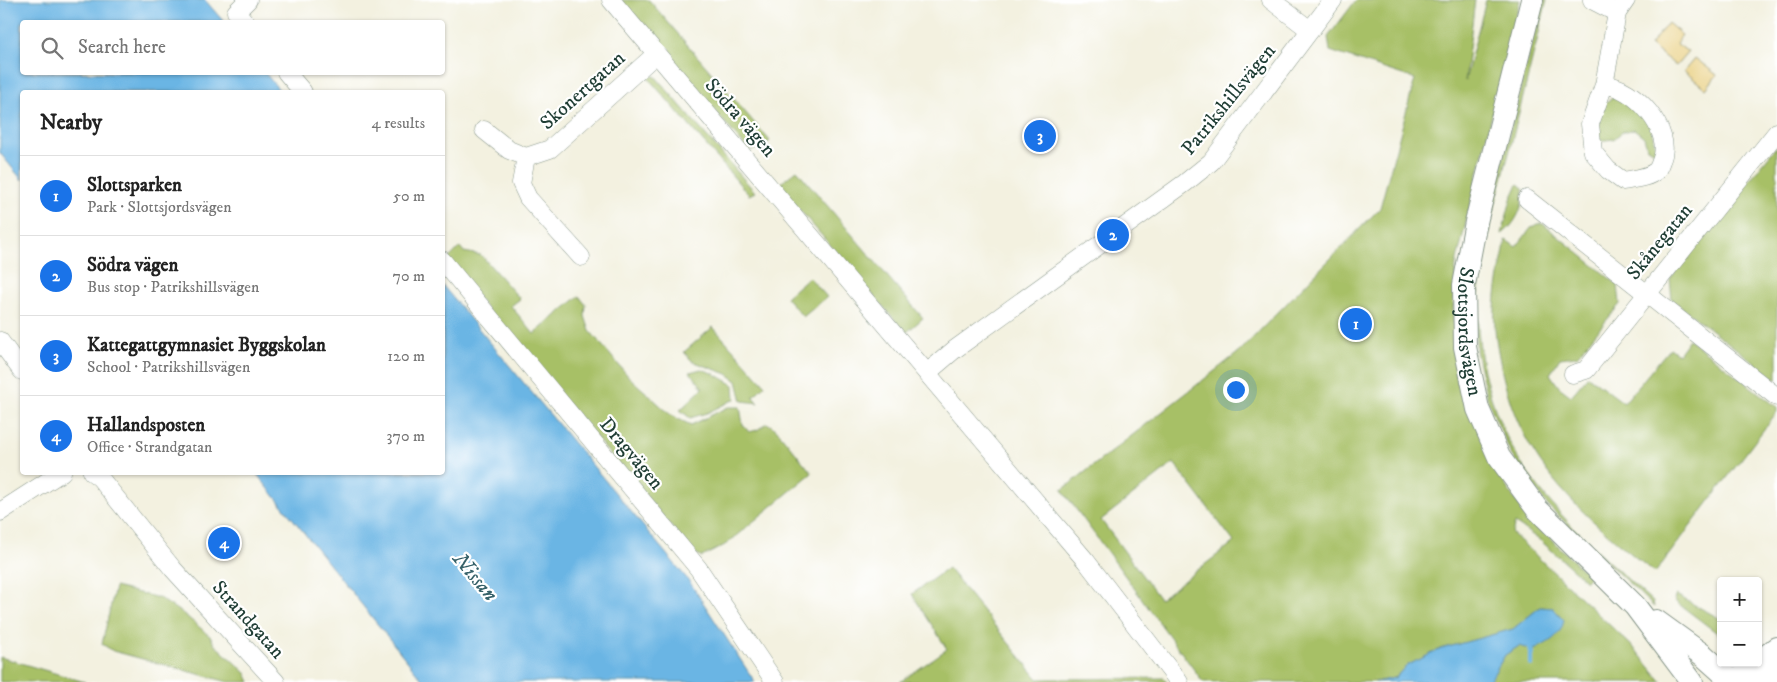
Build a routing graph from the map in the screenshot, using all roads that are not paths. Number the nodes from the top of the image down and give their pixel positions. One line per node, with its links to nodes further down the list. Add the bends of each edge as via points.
1 (611, 0): 8 (street, Södra vägen)
2 (1271, 0): 7 (street)
3 (1333, 0): 7 (street, Patrikshillsvägen)
4 (1592, 0): 6 (street)
5 (1531, 2): 27 (main road, Slottsjordsvägen, via 1476,222 1464,285 1465,347 1478,409 1498,457 1537,509)
6 (1622, 6): 10 (street)
7 (1310, 30): 21 (street, Patrikshillsvägen, via 1211,162)
8 (656, 54): 14 (street, Skonertgatan, via 550,149); 21 (street, Södra vägen)
9 (289, 75): 11 (street)
10 (1604, 85): 10 (street, via 1590,124 1593,152 1608,170 1623,181 1657,171 1664,154 1663,134 1652,115 1633,98 1612,85)
11 (301, 90)
12 (484, 130): 14 (street, via 509,150)
13 (1777, 132): 18 (street, Skånegatan)
14 (526, 157): 16 (street, via 521,183 528,198)
15 (1527, 200): 18 (street)
16 (581, 257)
17 (445, 264): 31 (street, Dragvägen, via 698,568)
18 (1646, 294): 22 (street, Skånegatan, via 1586,370); 23 (street)
19 (0, 341): 20 (street)
20 (20, 368)
21 (927, 373): 32 (street, Södra vägen, via 1086,561)
22 (1574, 374)
23 (1777, 397)
24 (57, 475): 26 (street)
25 (96, 475): 30 (street, Strandgatan, via 173,569)
26 (0, 512)
27 (1635, 606): 29 (main road, Slottsjordsvägen, via 1703,655); 33 (main road, Slottsjordsvägen)
28 (1777, 650): 29 (highway)
29 (1754, 675)
30 (276, 682)
31 (775, 682)
32 (1179, 682)
33 (1692, 682)

